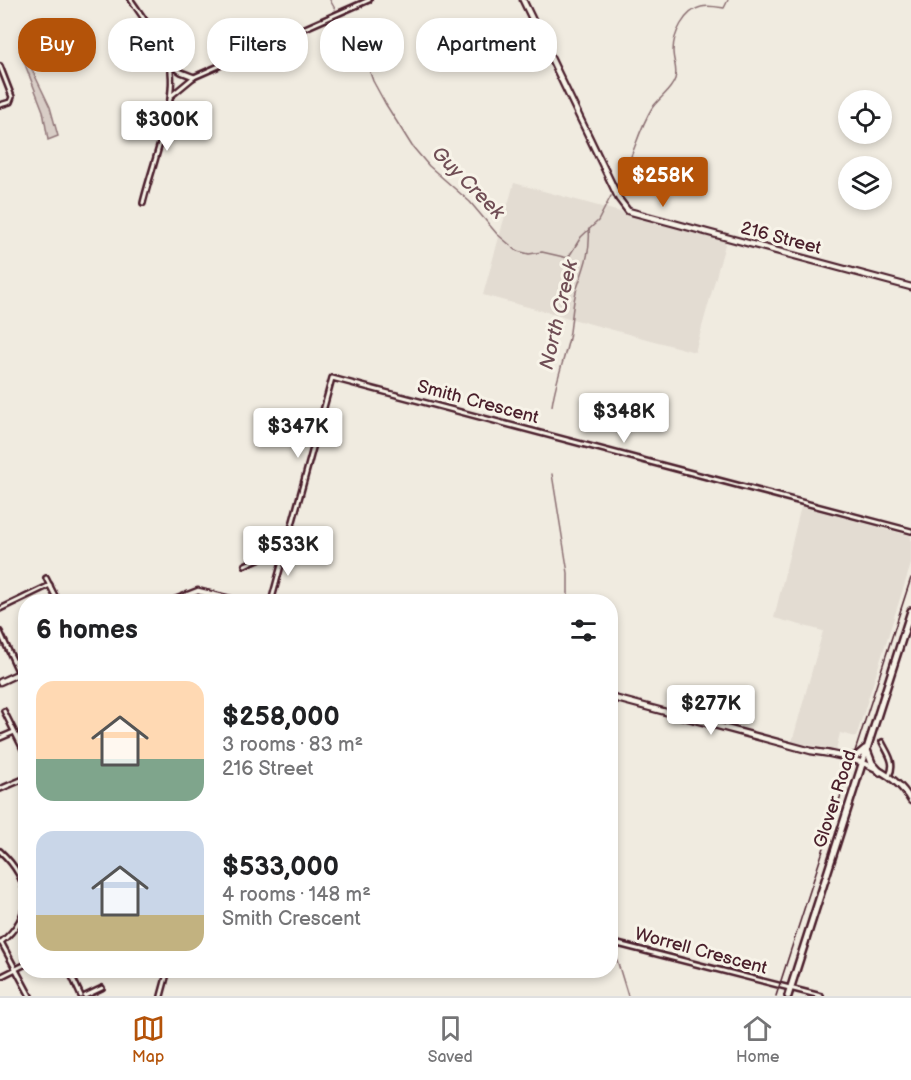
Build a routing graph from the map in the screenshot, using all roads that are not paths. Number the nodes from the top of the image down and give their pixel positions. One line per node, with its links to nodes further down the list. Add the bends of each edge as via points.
1 (131, 0): 4 (street)
2 (369, 0): 8 (street)
3 (523, 0): 12 (main road, 216 Street, via 628,211)
4 (142, 18)
5 (0, 66): 10 (street, via 11,94 10,102)
6 (171, 72): 9 (street)
7 (181, 72): 8 (street)
8 (194, 77): 9 (street)
9 (171, 96): 11 (street)
10 (0, 105)
11 (143, 203)
12 (911, 286)
13 (911, 531): 14 (street, Smith Crescent, via 332,378)
14 (285, 547): 15 (street); 22 (street, Smith Crescent)
15 (245, 566)
16 (46, 578): 17 (street)
17 (50, 585): 18 (street); 19 (street)
18 (31, 594)
19 (54, 594)
20 (188, 594): 21 (main road)
21 (208, 594)
22 (273, 594)
23 (18, 600): 24 (street)
24 (0, 609)
25 (911, 611): 36 (highway, Glover Road)
26 (0, 632): 27 (street)
27 (18, 671)
28 (18, 673): 29 (main road)
29 (0, 682)
30 (618, 699): 37 (main road)
31 (4, 711): 32 (street)
32 (14, 732): 33 (street); 34 (street)
33 (0, 738)
34 (18, 740)
35 (882, 742): 40 (street, via 893,763)
36 (867, 745): 37 (highway); 38 (highway, Glover Road); 39 (highway, via 867,753)
37 (849, 758): 38 (main road)
38 (862, 764): 39 (main road); 55 (highway, Glover Road)
39 (880, 772): 40 (main road)
40 (889, 776): 43 (main road)
41 (18, 781): 42 (street)
42 (0, 789)
43 (911, 801)
44 (0, 851): 45 (street)
45 (18, 871)
46 (18, 921): 47 (street)
47 (1, 942): 49 (street)
48 (618, 944): 55 (street, Worrell Crescent)
49 (17, 969): 50 (street)
50 (0, 977)
51 (21, 978): 56 (street)
52 (73, 978): 57 (street)
53 (166, 978): 58 (street)
54 (102, 988): 57 (street)
55 (790, 989): 59 (highway, Glover Road); 60 (street, Worrell Crescent)
56 (30, 996)
57 (83, 996)
58 (161, 996)
59 (788, 996)
60 (821, 996)

